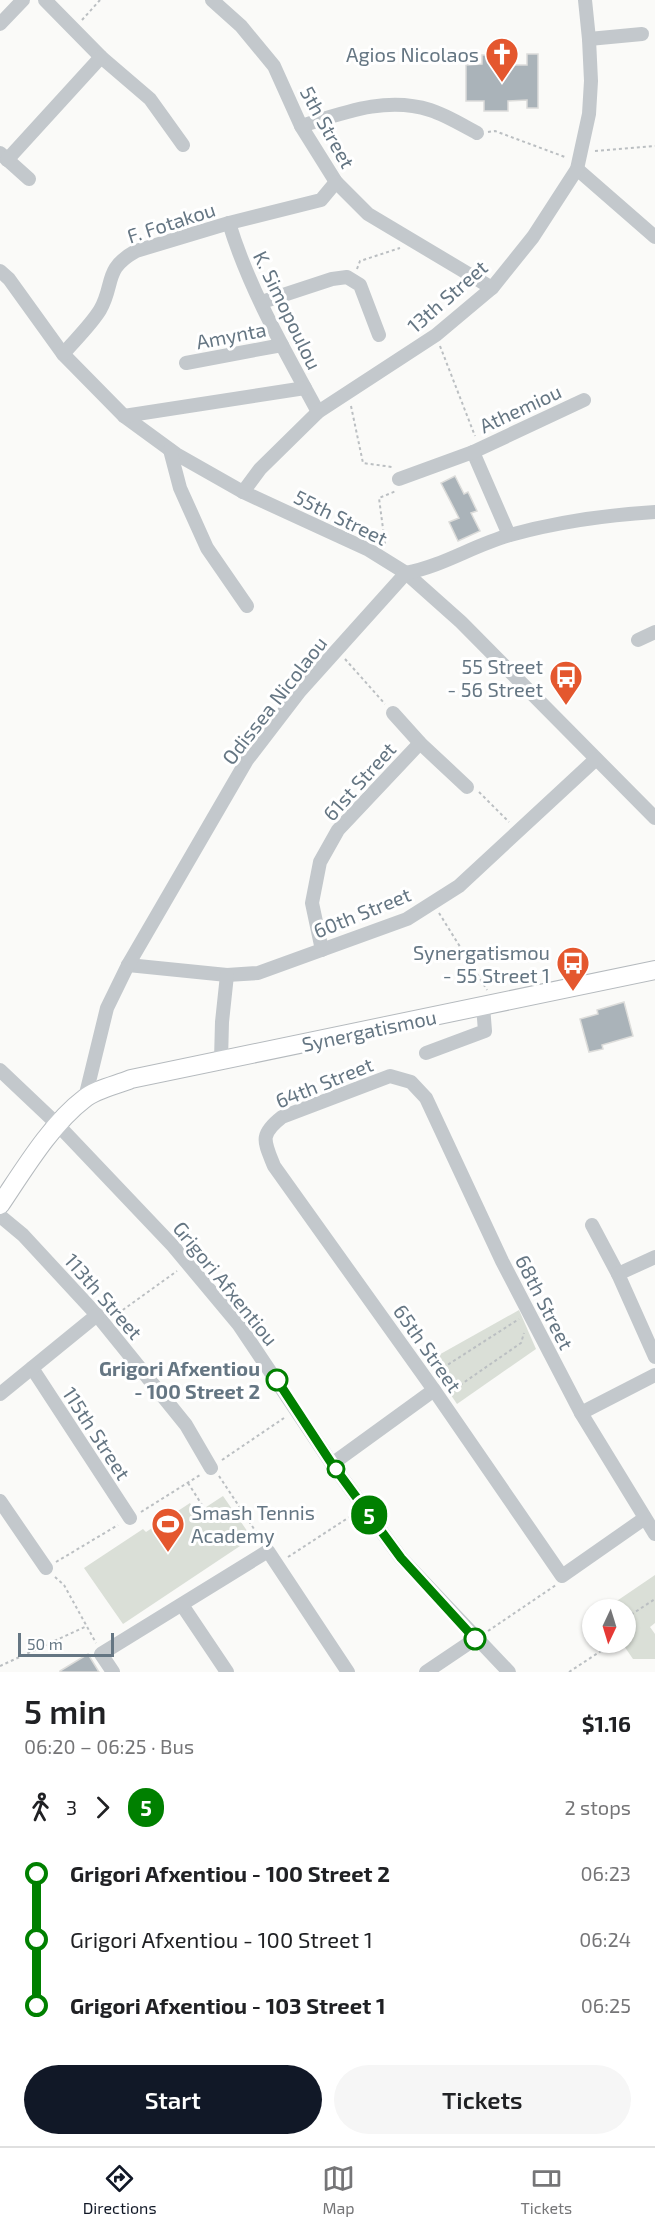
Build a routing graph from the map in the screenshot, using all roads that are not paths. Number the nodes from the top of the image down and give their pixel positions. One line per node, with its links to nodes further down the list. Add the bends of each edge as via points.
1 (23, 0): 5 (street)
2 (45, 0): 8 (street)
3 (212, 0): 9 (street, 5th Street, via 241,26 274,66)
4 (585, 0): 7 (street, 13th Street)
5 (0, 24)
6 (642, 34): 7 (street)
7 (589, 39): 13 (street, 13th Street, via 589,114)
8 (101, 57): 11 (street, via 150,99); 12 (street)
9 (301, 126): 10 (street, via 357,108 393,104 430,110); 15 (street, 5th Street)
10 (477, 133)
11 (183, 146)
12 (4, 156): 14 (street)
13 (577, 169): 17 (street); 19 (street, 13th Street, via 533,237)
14 (29, 179)
15 (336, 182): 16 (street, F. Fotakou, via 321,200); 19 (street, 5th Street, via 368,214)
16 (229, 224): 20 (street, K. Simopoulou); 23 (street, F. Fotakou, via 124,258 115,267 100,309)
17 (655, 237)
18 (0, 271): 23 (street, 55th Street)
19 (492, 288): 27 (street, 13th Street, via 436,335)
20 (262, 302): 21 (street, via 347,277 360,285); 22 (street, K. Simopoulou)
21 (379, 336)
22 (282, 345): 24 (street, Amynta); 25 (street, K. Simopoulou)
23 (63, 354): 28 (street, 55th Street)
24 (186, 363)
25 (304, 388): 27 (street, K. Simopoulou); 28 (street)
26 (584, 400): 30 (street, Athemiou)
27 (318, 412): 32 (street, 13th Street, via 260,469)
28 (124, 416): 29 (street, 55th Street)
29 (170, 450): 32 (street, 55th Street); 36 (street, via 180,488 207,548)
30 (476, 450): 31 (street, Athemiou); 34 (street, Athemiou)
31 (399, 478)
32 (243, 492): 35 (street, 55th Street, via 369,550)
33 (655, 512): 34 (street, via 608,515)
34 (508, 535): 35 (street, via 426,569)
35 (406, 573): 41 (street, 55th Street, via 461,622); 45 (street, Odissea Nicolaou, via 300,691 247,760)
36 (247, 606)
37 (655, 633): 38 (street)
38 (638, 640)
39 (393, 713): 40 (street)
40 (420, 743): 42 (street); 44 (street, 61st Street, via 338,830 320,862 312,903)
41 (596, 759): 43 (street, 55th Street); 44 (street, 60th Street, via 459,886 407,919)
42 (467, 787)
43 (655, 818)
44 (322, 950): 47 (street, 60th Street, via 258,973)
45 (128, 964): 47 (street, 60th Street); 53 (street, Odissea Nicolaou, via 107,1008)
46 (655, 970): 48 (main road, Synergatismou)
47 (227, 975): 50 (street)
48 (489, 1004): 49 (street, via 485,1031); 50 (main road, Synergatismou)
49 (426, 1053)
50 (222, 1060): 53 (main road, Synergatismou, via 131,1079)
51 (0, 1070): 54 (street, Grigori Afxentiou)
52 (411, 1082): 55 (street, 64th Street, via 390,1076 282,1117 269,1127); 67 (street, 68th Street, via 426,1098 502,1261)
53 (85, 1098): 54 (main road)
54 (58, 1125): 56 (main road); 68 (street, Grigori Afxentiou, via 188,1263 239,1325)
55 (265, 1143): 65 (street, 65th Street, via 274,1166)
56 (0, 1205)
57 (0, 1216): 61 (street, 113th Street, via 23,1235)
58 (592, 1225): 60 (street)
59 (655, 1257): 60 (street)
60 (618, 1274): 62 (street)
61 (100, 1320): 63 (street); 69 (street, 113th Street, via 186,1425)
62 (655, 1357)
63 (32, 1368): 66 (street); 71 (street, 115th Street)
64 (655, 1376): 67 (street)
65 (434, 1389): 68 (street); 72 (street, 65th Street, via 562,1576)
66 (0, 1394)
67 (581, 1413): 72 (street, 68th Street)
68 (332, 1464): 76 (street, Grigori Afxentiou, via 401,1558)
69 (212, 1467)
70 (0, 1502): 74 (street)
71 (130, 1518)
72 (645, 1518): 73 (street, 68th Street)
73 (655, 1534)
74 (46, 1568)
75 (182, 1605): 77 (street, via 101,1654); 78 (street); 79 (street, via 268,1551)
76 (475, 1639): 80 (street); 81 (street, Grigori Afxentiou)
77 (113, 1672)
78 (227, 1672)
79 (348, 1672)
80 (426, 1672)
81 (509, 1672)

